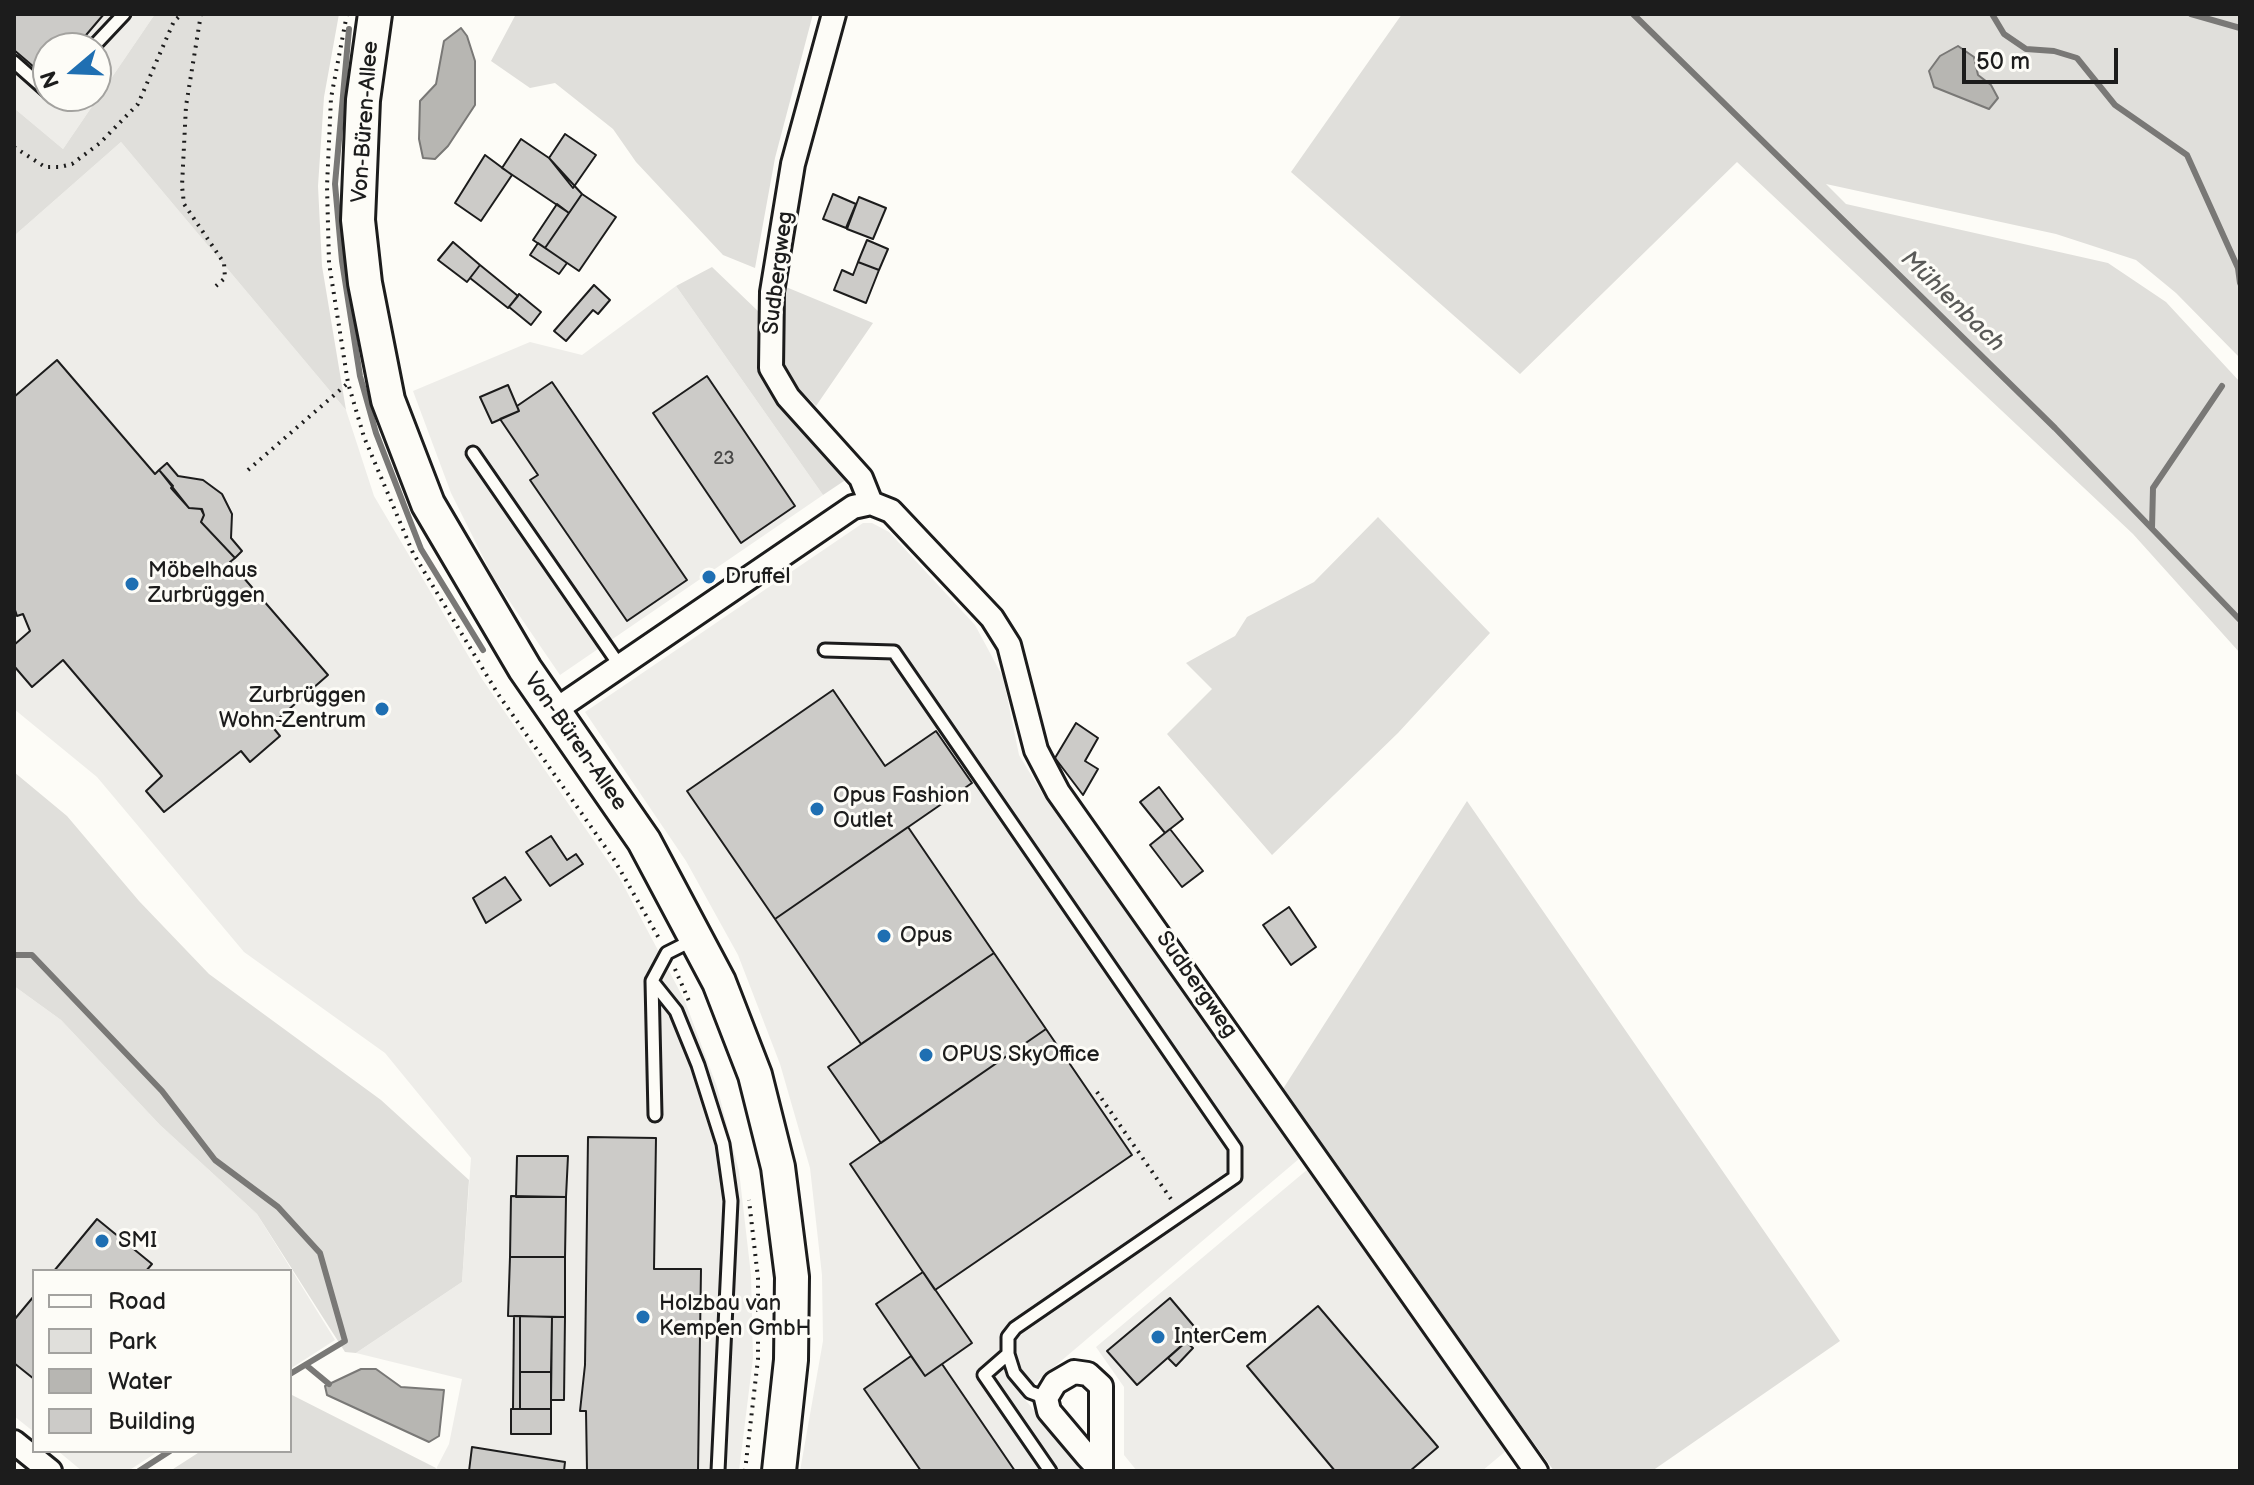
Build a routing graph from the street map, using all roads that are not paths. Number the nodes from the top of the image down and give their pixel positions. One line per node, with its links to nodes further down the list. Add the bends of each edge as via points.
1 (124, 14): 4 (lane)
2 (375, 14): 11 (street, Von-Büren-Allee, via 363,100 358,220 388,400 428,504)
3 (834, 14): 8 (street, Sudbergweg, via 793,164 772,292 771,368 788,397 861,478)
4 (107, 32)
5 (14, 62): 6 (lane)
6 (32, 78)
7 (473, 453): 10 (lane)
8 (871, 503): 10 (street, via 853,507); 23 (street, Sudbergweg, via 891,511 992,618 1009,645 1036,750 1058,792)
9 (825, 650): 15 (lane, via 894,652 1235,1148 1235,1177 1015,1328 1008,1337)
10 (620, 666): 11 (street)
11 (554, 711): 12 (street, Von-Büren-Allee, via 644,841)
12 (697, 938): 13 (lane, via 667,953); 20 (street, Von-Büren-Allee, via 755,1075 778,1167 792,1277 791,1360)
13 (652, 981): 14 (lane); 19 (lane, via 676,1011 698,1065 723,1144 731,1201)
14 (655, 1115)
15 (1008, 1354): 16 (lane, via 1014,1373 1030,1392); 21 (lane, via 984,1375)
16 (1046, 1398): 22 (street, via 1049,1411); 22 (street, via 1055,1383 1074,1372 1088,1374 1101,1386)
17 (14, 1442): 18 (street)
18 (50, 1471)
19 (718, 1471)
20 (779, 1471)
21 (1050, 1471)
22 (1101, 1471)
23 (1536, 1471)

